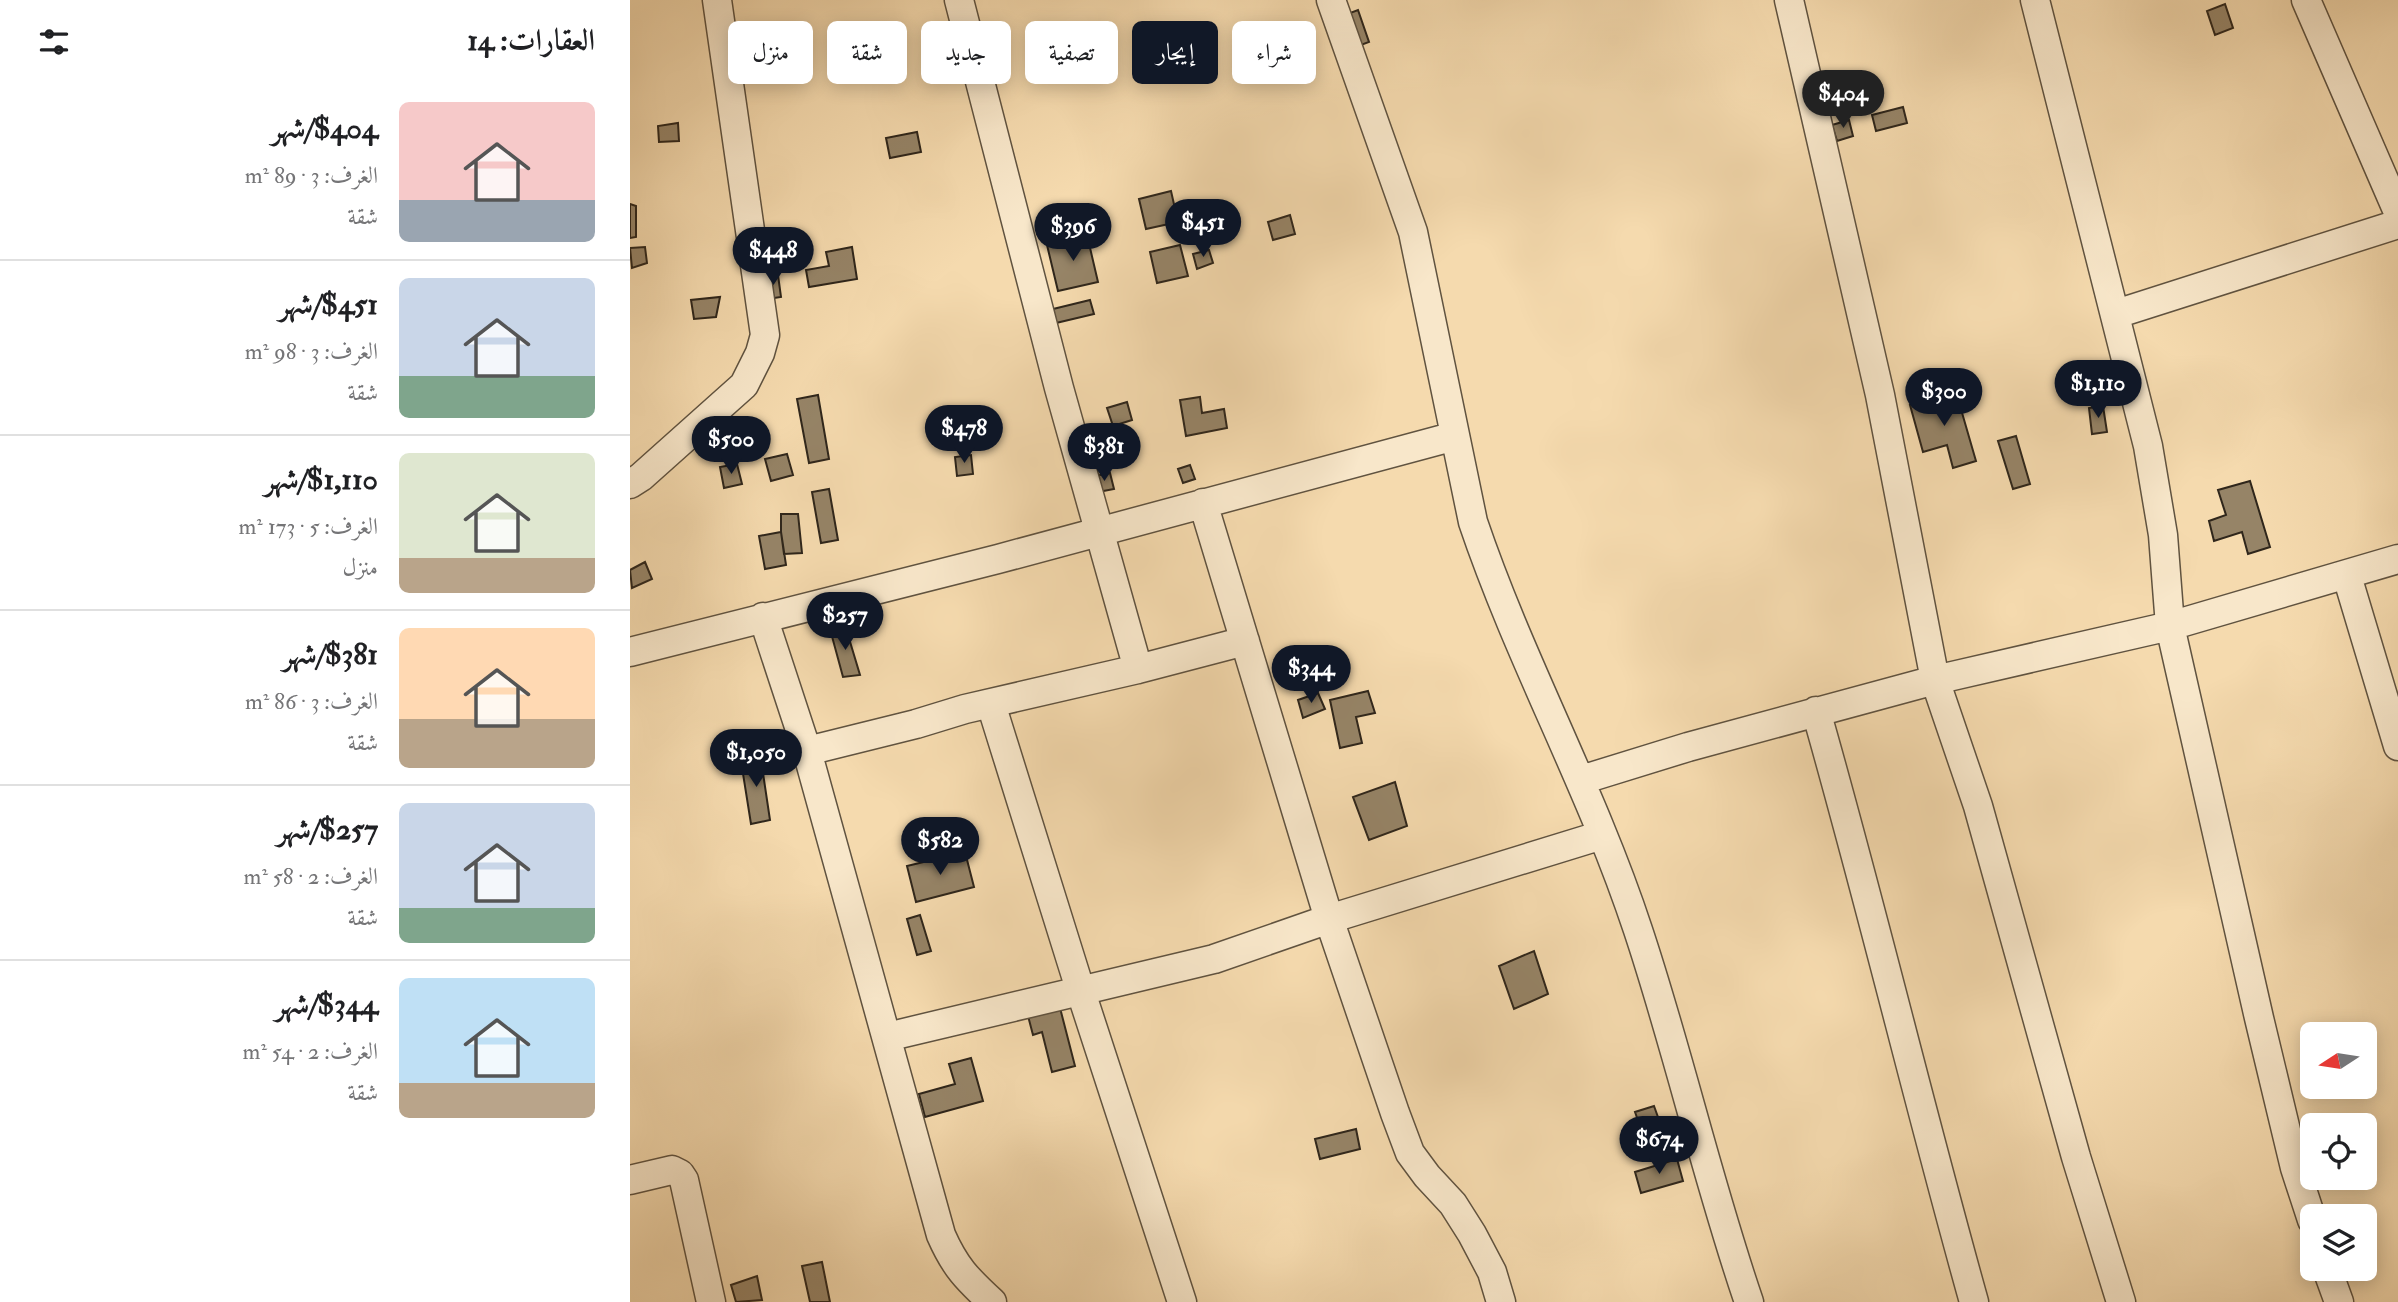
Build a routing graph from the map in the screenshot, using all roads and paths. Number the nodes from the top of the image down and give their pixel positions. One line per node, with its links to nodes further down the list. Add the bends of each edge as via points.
1 (717, 0): 11 (street, via 765,335 744,385)
2 (959, 0): 13 (street)
3 (1331, 0): 10 (street, via 1413,232)
4 (1789, 0): 21 (street, via 1880,395)
5 (2035, 0): 9 (street)
6 (2306, 0): 7 (street)
7 (2398, 212)
8 (2398, 224): 9 (street)
9 (2116, 314): 17 (street, via 2150,459 2163,535)
10 (1455, 436): 12 (street); 26 (street, via 1473,522 1488,566)
11 (630, 484)
12 (1203, 503): 13 (street); 18 (street)
13 (1100, 530): 16 (street); 20 (street)
14 (2398, 559): 15 (street)
15 (2347, 576): 17 (street); 24 (street)
16 (762, 617): 19 (street); 25 (street)
17 (2170, 626): 21 (street); 32 (street, via 2259,1018)
18 (1245, 641): 20 (street); 28 (street)
19 (630, 652)
20 (1138, 669): 22 (street)
21 (1935, 680): 23 (street); 40 (street, via 1978,806)
22 (991, 704): 25 (street); 29 (street)
23 (1816, 711): 26 (street); 39 (street)
24 (2398, 746)
25 (807, 751): 30 (street)
26 (1581, 780): 27 (street)
27 (1602, 835): 28 (street); 38 (street, via 1638,929)
28 (1329, 919): 29 (street, via 1214,959); 37 (street, via 1410,1153 1472,1234)
29 (1080, 989): 30 (street); 36 (street)
30 (887, 1037): 35 (street, via 942,1235 953,1261)
31 (630, 1180): 34 (street, via 671,1170 684,1180)
32 (2307, 1204)
33 (2331, 1281): 41 (street)
34 (711, 1302)
35 (992, 1302)
36 (1182, 1302)
37 (1502, 1302)
38 (1749, 1302)
39 (1975, 1302)
40 (2121, 1302)
41 (2339, 1302)

